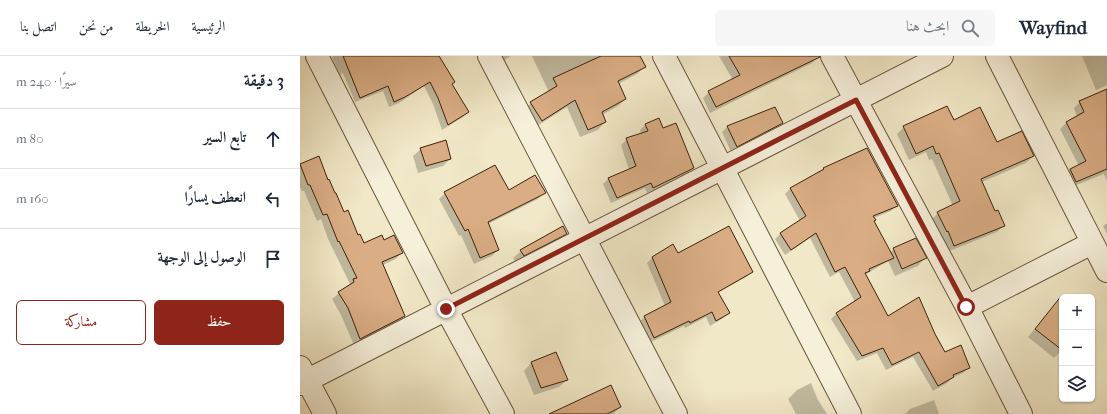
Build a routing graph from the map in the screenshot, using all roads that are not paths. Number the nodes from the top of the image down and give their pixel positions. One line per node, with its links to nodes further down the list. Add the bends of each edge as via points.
1 (316, 56): 13 (street)
2 (489, 56): 9 (street)
3 (664, 56): 8 (street)
4 (832, 56): 7 (street)
5 (942, 56): 7 (street)
6 (997, 56): 10 (street)
7 (856, 100): 8 (street); 12 (street)
8 (722, 168): 9 (street); 18 (street)
9 (584, 239): 13 (street); 17 (street)
10 (1092, 243): 11 (street); 12 (street)
11 (1107, 271)
12 (966, 307): 19 (street)
13 (446, 309): 14 (street); 16 (street)
14 (302, 378): 15 (street)
15 (325, 414)
16 (503, 414)
17 (676, 414)
18 (850, 414)
19 (1021, 414)

